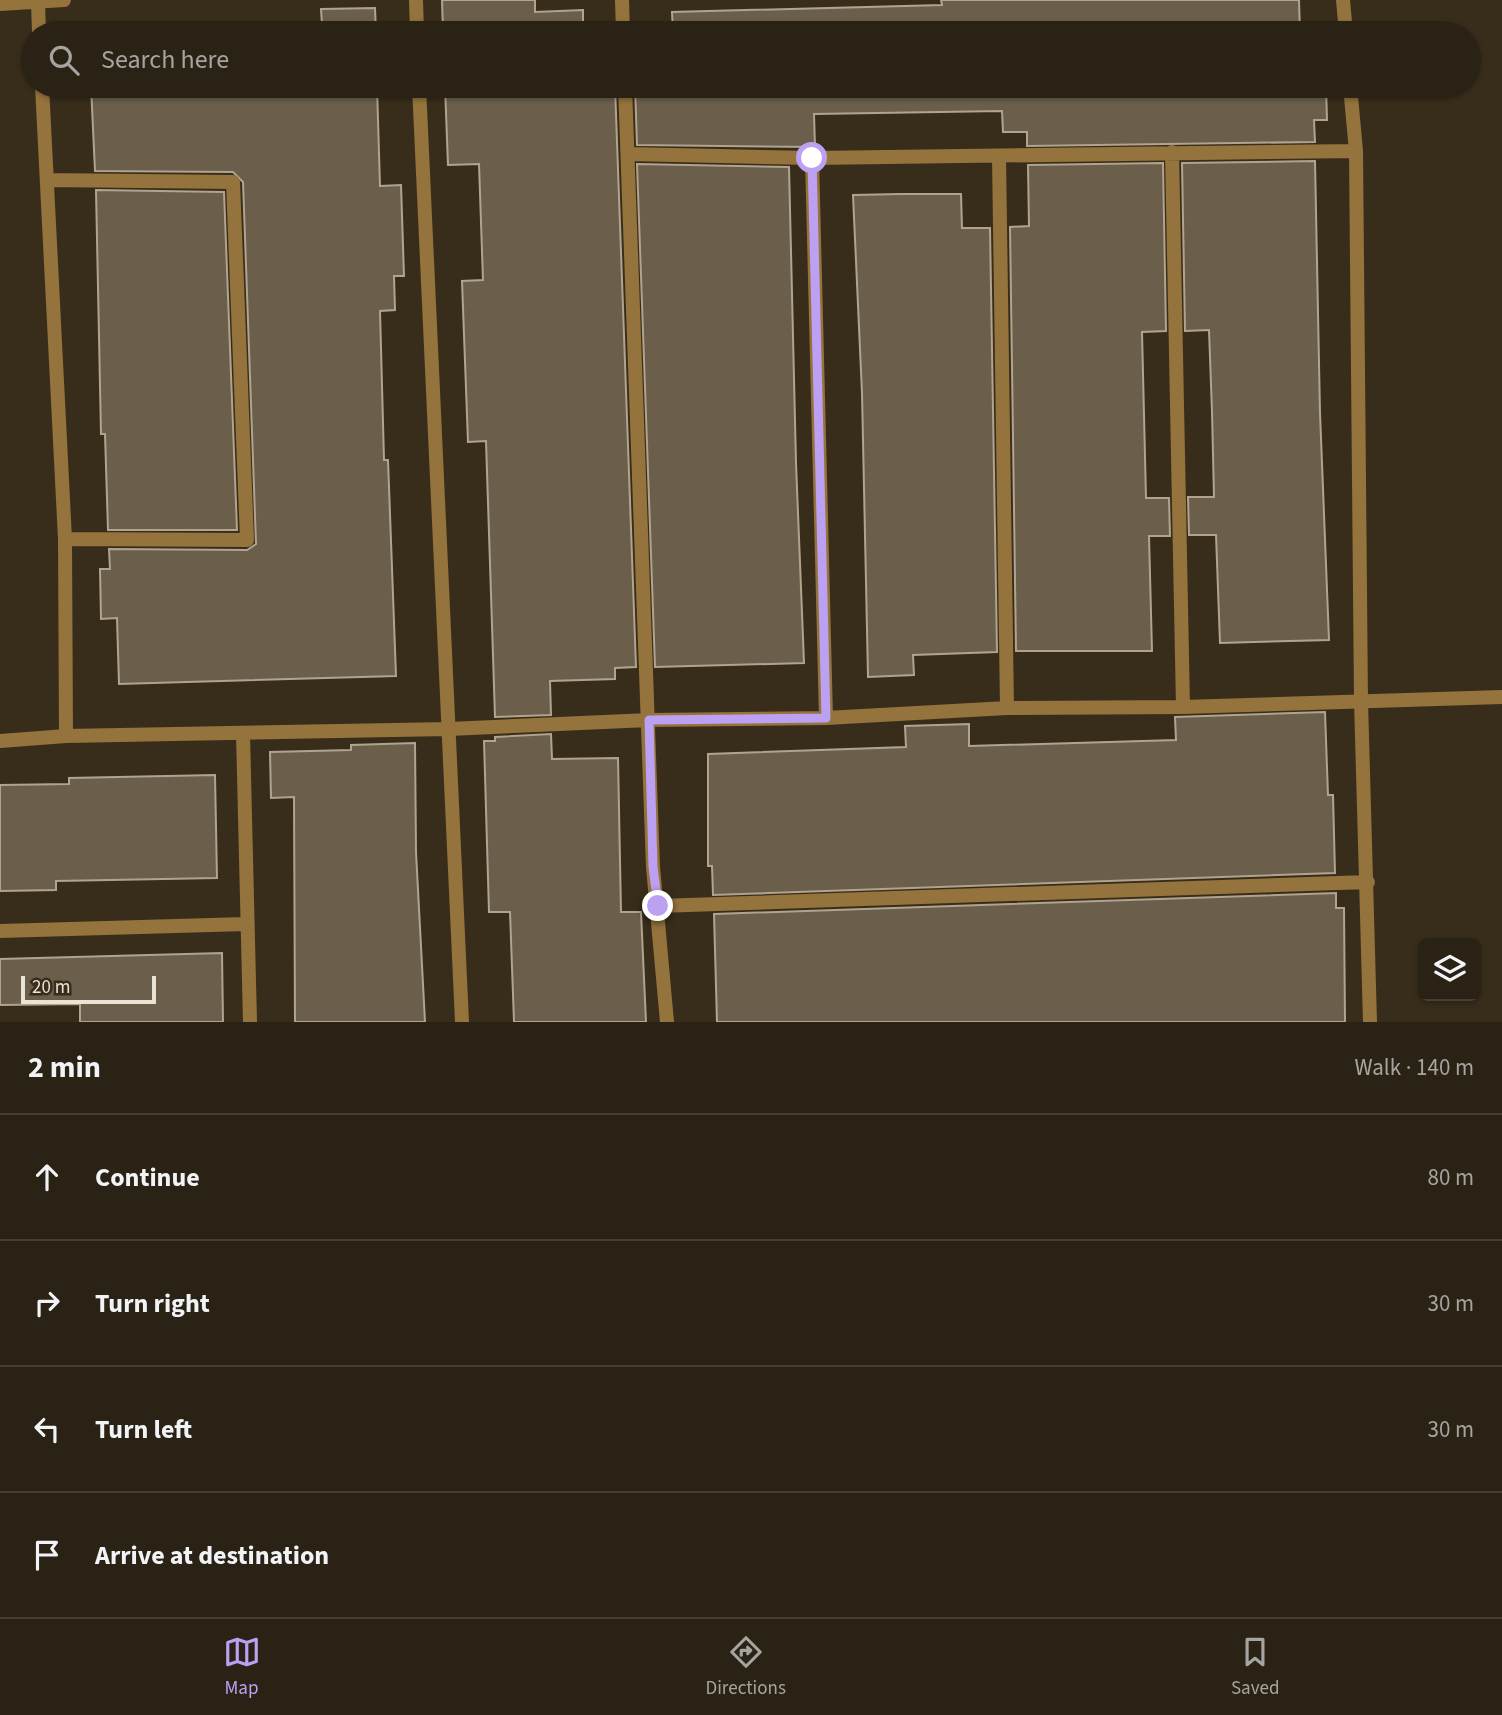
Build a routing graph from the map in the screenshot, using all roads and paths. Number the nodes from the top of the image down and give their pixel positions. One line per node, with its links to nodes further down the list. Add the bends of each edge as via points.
1 (64, 0): 5 (street)
2 (415, 0): 8 (street)
3 (622, 0): 9 (street)
4 (1343, 0): 10 (street)
5 (38, 2): 6 (street); 7 (street)
6 (0, 4)
7 (39, 21)
8 (416, 21)
9 (623, 21)
10 (1345, 21)
11 (43, 98): 20 (street)
12 (420, 98): 28 (street)
13 (626, 98): 17 (street)
14 (1351, 98): 15 (street)
15 (1356, 151): 16 (street); 23 (street)
16 (1172, 152): 18 (street); 24 (street)
17 (628, 154): 19 (street); 27 (street)
18 (999, 157): 19 (street); 25 (street)
19 (812, 158): 26 (street)
20 (47, 180): 21 (street); 21 (street, via 233,182 247,540)
21 (65, 540): 30 (street)
22 (1502, 697): 23 (street)
23 (1362, 701): 24 (street); 32 (street)
24 (1183, 707): 25 (street)
25 (1007, 708): 26 (street)
26 (826, 718): 27 (street)
27 (649, 720): 28 (street); 33 (street)
28 (449, 729): 29 (street); 37 (street)
29 (243, 734): 30 (street); 34 (street)
30 (66, 736): 31 (street)
31 (0, 741)
32 (1368, 882): 33 (street); 39 (street)
33 (658, 906): 38 (street)
34 (246, 924): 35 (street); 36 (street)
35 (0, 931)
36 (250, 1022)
37 (462, 1022)
38 (667, 1022)
39 (1370, 1022)

